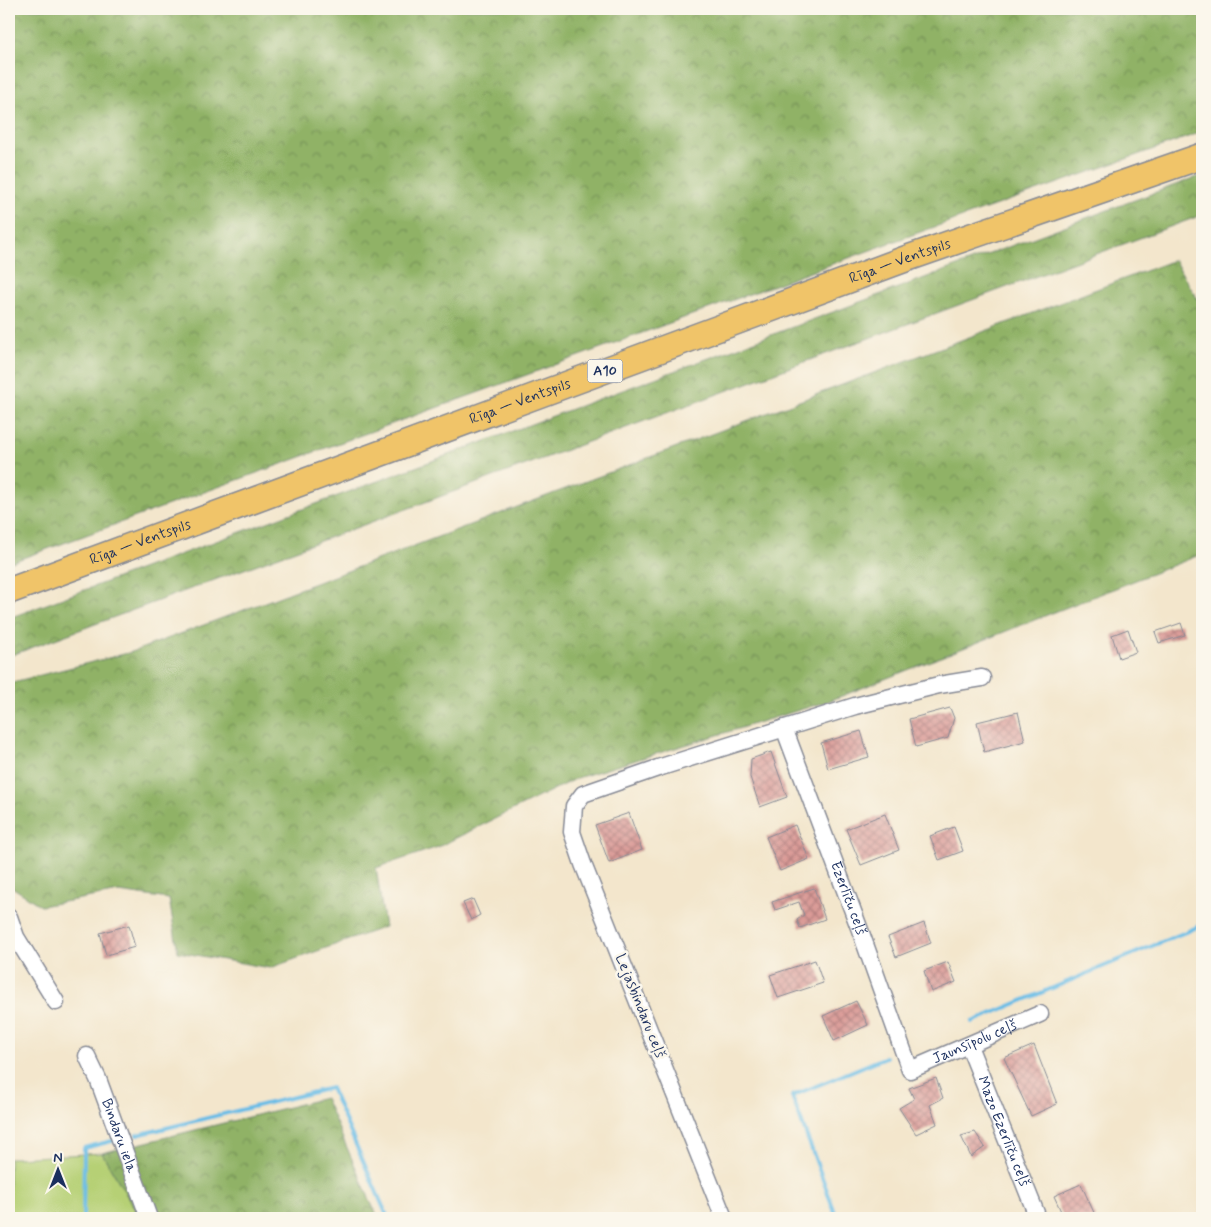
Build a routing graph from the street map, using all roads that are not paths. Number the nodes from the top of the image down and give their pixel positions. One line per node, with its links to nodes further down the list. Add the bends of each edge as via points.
1 (1202, 156): 2 (highway, Rīga — Ventspils / A10, via 908,258)
2 (9, 591)
3 (982, 678): 4 (street, via 855,706)
4 (784, 728): 10 (street, Ezerlīču ceļš); 12 (street, Lejasbindaru ceļš, via 583,794 574,806 572,832 588,876)
5 (10, 921): 6 (street, via 16,937)
6 (56, 1002)
7 (1040, 1014): 8 (street, Jaunsīpolu ceļš)
8 (969, 1046): 10 (street, Jaunsīpolu ceļš); 13 (street, Mazo Ezerlīču ceļš)
9 (86, 1056): 11 (street, Bindaru iela, via 98,1079)
10 (910, 1070)
11 (149, 1218)
12 (724, 1218)
13 (1038, 1218)

